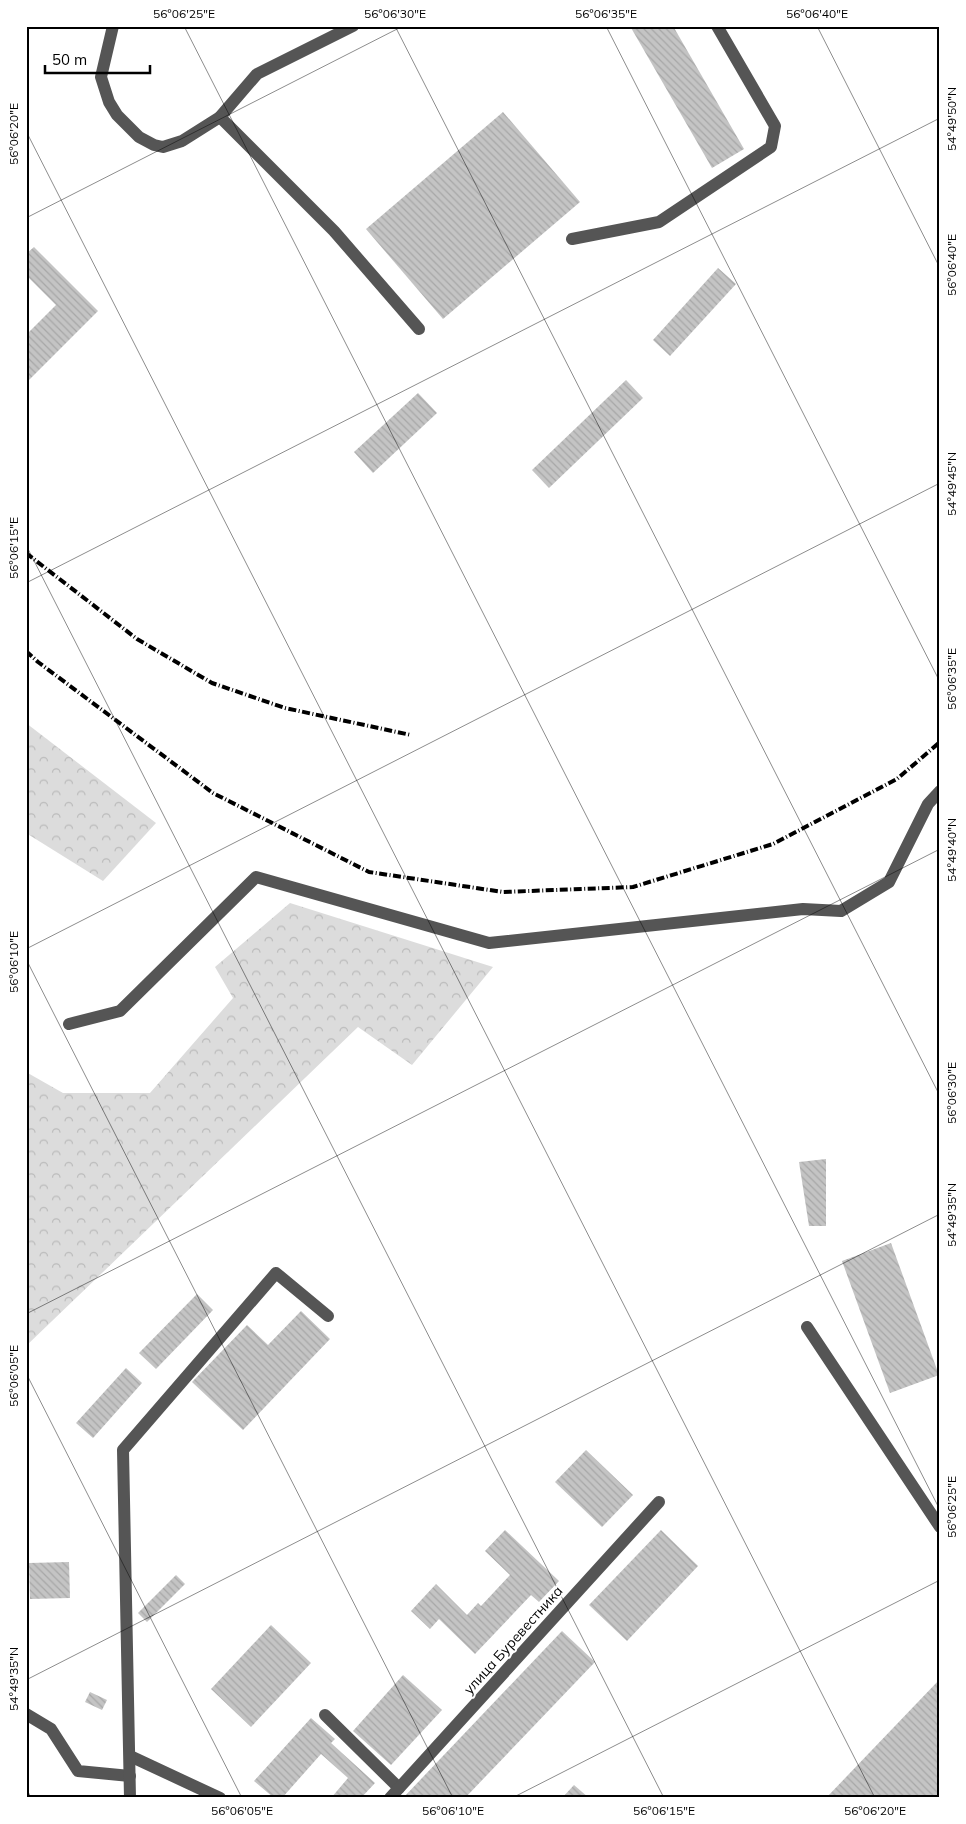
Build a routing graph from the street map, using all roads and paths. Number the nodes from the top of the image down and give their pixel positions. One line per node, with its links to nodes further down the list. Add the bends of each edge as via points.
1 (113, 26): 4 (street, via 101,77 117,115 139,137 163,147 182,141)
2 (353, 26): 4 (street, via 257,74)
3 (717, 26): 5 (street, via 775,126 771,147 659,222)
4 (220, 117): 6 (street, via 334,231)
5 (572, 238)
6 (419, 329)
7 (940, 790): 8 (street, via 928,804 889,882 841,911 803,909 489,943 256,876 120,1010)
8 (69, 1024)
9 (328, 1316): 15 (street, via 276,1273 123,1450)
10 (808, 1327): 12 (street)
11 (659, 1502): 17 (street, улица Буревестника)
12 (940, 1527)
13 (26, 1714): 16 (street, via 51,1729 78,1771)
14 (325, 1715): 17 (street)
15 (130, 1756): 16 (street); 19 (street)
16 (130, 1776): 18 (street)
17 (399, 1788): 20 (street, улица Буревестника)
18 (130, 1798)
19 (220, 1798)
20 (390, 1798)

